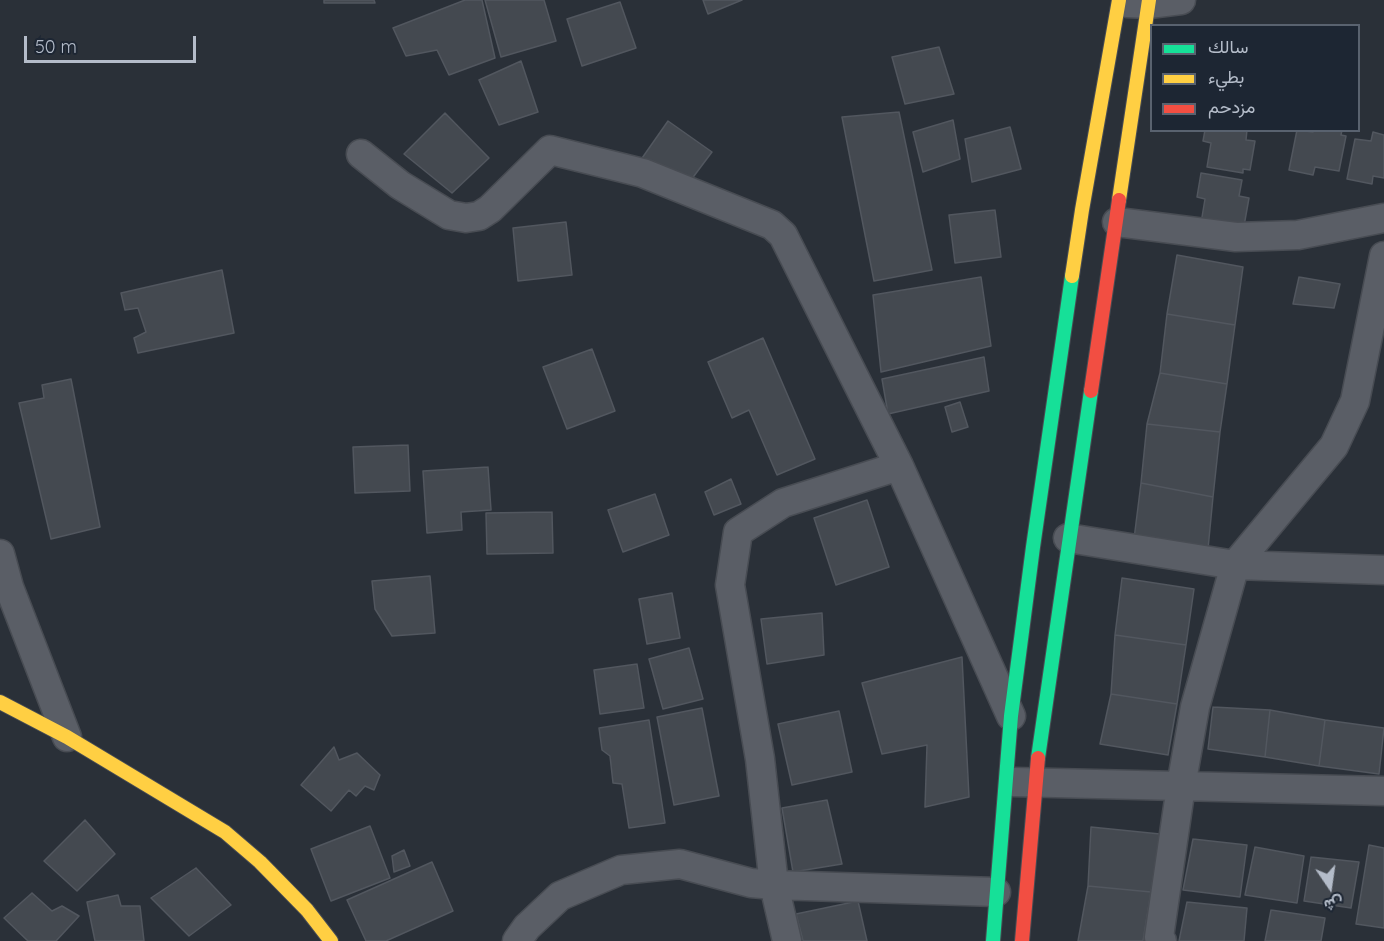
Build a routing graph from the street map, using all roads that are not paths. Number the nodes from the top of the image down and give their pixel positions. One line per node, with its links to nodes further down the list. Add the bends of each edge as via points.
1 (1181, 0): 3 (street)
2 (1118, 1): 3 (street); 14 (street, via 1082,210)
3 (1149, 2): 6 (street)
4 (361, 154): 8 (street, via 448,215 466,218 490,209 550,150 643,173 772,225 783,235)
5 (1384, 218): 6 (street, via 1298,235 1236,237)
6 (1117, 222): 9 (street)
7 (1384, 256): 11 (street, via 1355,401 1334,446)
8 (899, 466): 14 (street); 19 (street, via 783,503 738,532 730,585 760,759)
9 (1068, 538): 11 (street); 16 (street)
10 (0, 554): 15 (street)
11 (1235, 565): 12 (street); 17 (street, via 1195,707)
12 (1384, 570)
13 (0, 702): 15 (street)
14 (1011, 716): 16 (street)
15 (67, 737): 21 (street, via 225,832 307,910)
16 (1021, 782): 17 (street); 20 (street); 25 (street)
17 (1180, 786): 18 (street); 26 (street, via 1159,937)
18 (1384, 791)
19 (774, 885): 20 (street); 22 (street, via 751,883 680,864 621,870 560,896); 23 (street)
20 (996, 892): 24 (street)
21 (331, 941)
22 (517, 941)
23 (787, 941)
24 (993, 941)
25 (1022, 941)
26 (1162, 941)

